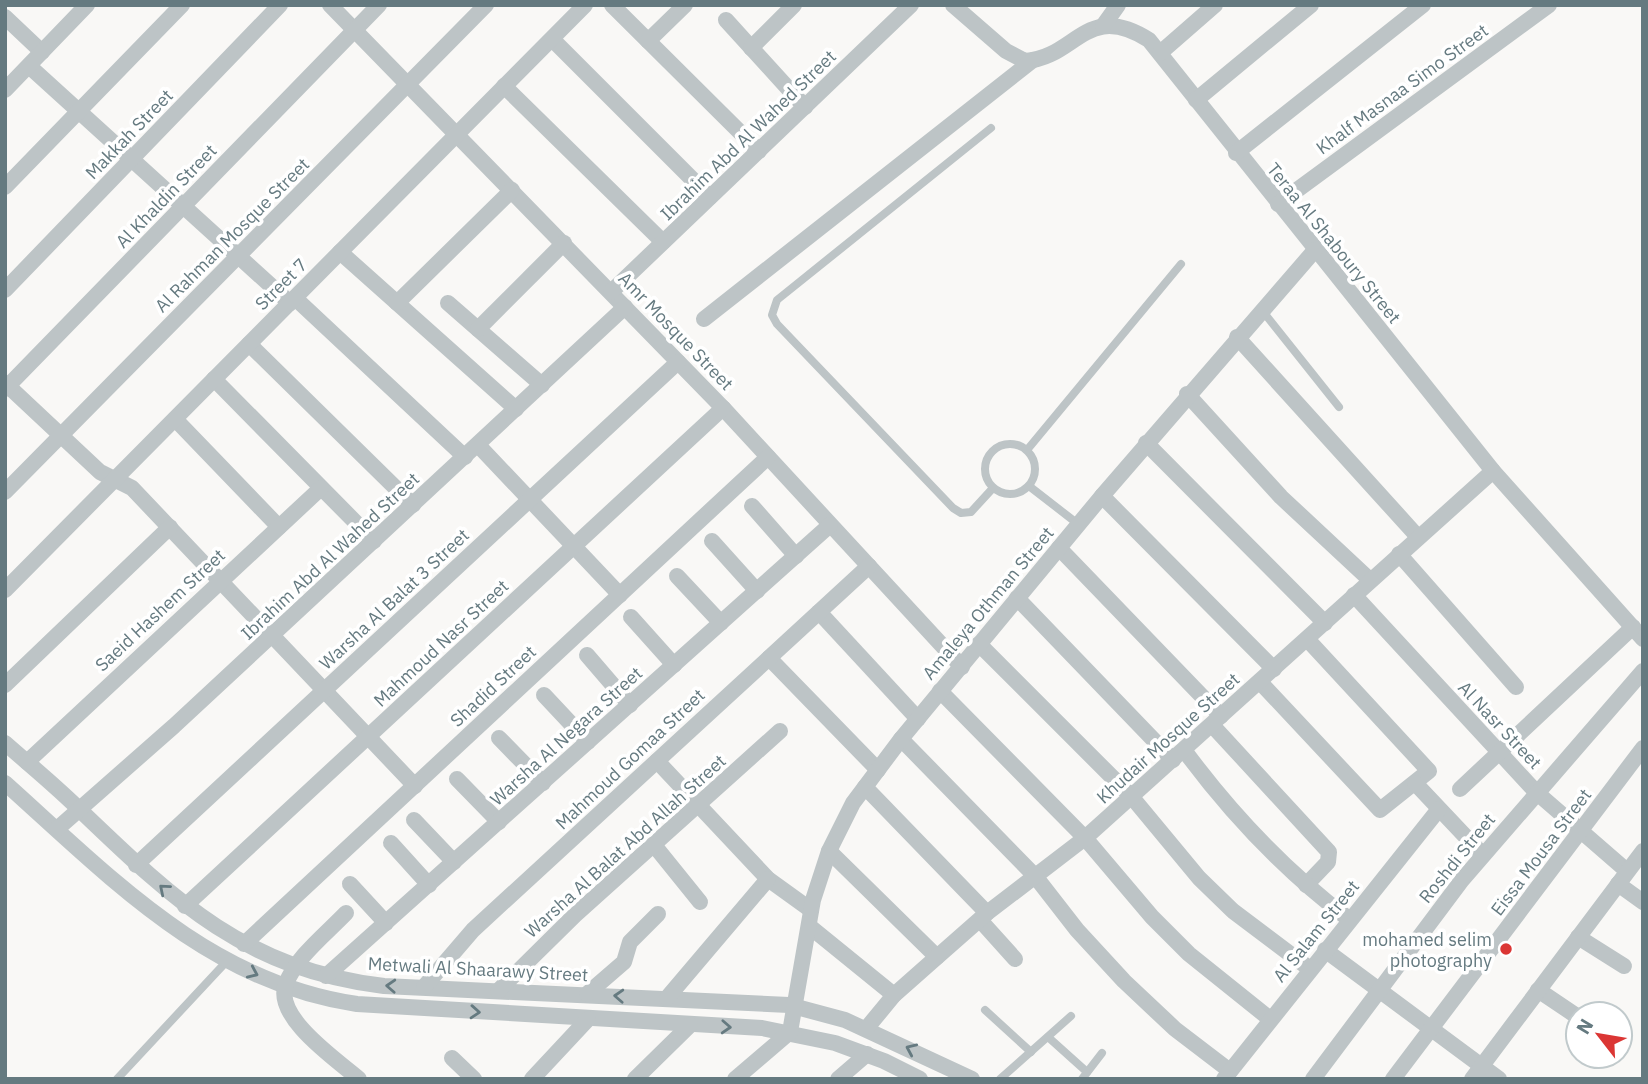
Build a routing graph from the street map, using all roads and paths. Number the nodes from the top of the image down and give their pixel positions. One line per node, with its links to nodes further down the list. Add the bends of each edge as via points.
1 (87, 5): 25 (street)
2 (182, 5): 34 (street)
3 (281, 5): 39 (street, Makkah Street)
4 (330, 5): 21 (street, Amr Mosque Street)
5 (379, 5): 21 (street, Al Khaldin Street)
6 (486, 5): 29 (street, Al Rahman Mosque Street)
7 (585, 5): 22 (street, Street 7)
8 (612, 5): 23 (street)
9 (685, 5): 23 (street)
10 (794, 5): 24 (street)
11 (911, 5): 33 (street, Ibrahim Abd Al Wahed Street)
12 (953, 5): 27 (street, via 1006,51)
13 (1118, 5): 20 (street)
14 (1214, 5): 26 (street)
15 (1311, 5): 32 (street)
16 (1423, 5): 38 (street)
17 (1549, 5): 43 (street, Khalf Masnaa Simo Street)
18 (5, 17): 25 (street)
19 (726, 20): 24 (street)
20 (1103, 26): 26 (street, Teraa Al Shaboury Street, via 1135,31); 27 (street)
21 (354, 30): 29 (street, Amr Mosque Street); 44 (street, Al Khaldin Street)
22 (552, 39): 30 (street, Street 7); 42 (street)
23 (648, 41): 37 (street)
24 (751, 48): 33 (street)
25 (42, 52): 28 (street)
26 (1160, 53): 32 (street, Teraa Al Shaboury Street)
27 (1033, 61): 58 (street)
28 (29, 65): 31 (street); 34 (street)
29 (408, 84): 36 (street, Amr Mosque Street); 49 (street, Al Rahman Mosque Street)
30 (504, 86): 36 (street, Street 7); 45 (street)
31 (5, 90)
32 (1196, 100): 38 (street, Teraa Al Shaboury Street)
33 (805, 107): 37 (street, Ibrahim Abd Al Wahed Street)
34 (79, 111): 39 (street); 40 (street)
35 (991, 128): 81 (lane, via 777,300 772,315 953,508 971,512)
36 (457, 134): 41 (street, Amr Mosque Street); 48 (street, Street 7)
37 (759, 151): 42 (street, Ibrahim Abd Al Wahed Street)
38 (1236, 153): 43 (street, Teraa Al Shaboury Street)
39 (132, 159): 44 (street); 51 (street, Makkah Street)
40 (5, 187)
41 (512, 190): 46 (street, Amr Mosque Street); 54 (street)
42 (710, 197): 45 (street, Ibrahim Abd Al Wahed Street)
43 (1278, 204): 47 (street, Teraa Al Shaboury Street)
44 (183, 206): 49 (street); 64 (street, Al Khaldin Street)
45 (663, 242): 52 (street, Ibrahim Abd Al Wahed Street)
46 (564, 243): 52 (street, Amr Mosque Street); 59 (street)
47 (1315, 250): 57 (street, Amaleya Othman Street); 77 (street, Teraa Al Shaboury Street)
48 (340, 252): 53 (street, Street 7); 54 (street)
49 (238, 256): 53 (street); 71 (street, Al Rahman Mosque Street)
50 (1181, 264): 74 (lane)
51 (5, 290)
52 (611, 292): 56 (street, Amr Mosque Street)
53 (292, 300): 61 (street, Street 7); 75 (street)
54 (397, 303): 69 (street)
55 (447, 303): 59 (street)
56 (625, 307): 62 (street, Amr Mosque Street); 65 (street, Ibrahim Abd Al Wahed Street)
57 (1261, 309): 60 (street, Amaleya Othman Street); 67 (lane)
58 (704, 319)
59 (478, 329): 65 (street)
60 (1237, 337): 66 (street, Amaleya Othman Street); 91 (street)
61 (249, 344): 63 (street, Street 7); 85 (street)
62 (678, 362): 68 (street, Amr Mosque Street); 84 (street, Warsha Al Balat 3 Street)
63 (214, 379): 70 (street, Street 7); 80 (street)
64 (6, 386): 71 (street)
65 (542, 386): 69 (street, Ibrahim Abd Al Wahed Street)
66 (1188, 394): 72 (street, Amaleya Othman Street); 101 (street, via 1281,497)
67 (1339, 407)
68 (723, 408): 76 (street, Amr Mosque Street); 94 (street, Mahmoud Nasr Street)
69 (516, 409): 73 (street, Ibrahim Abd Al Wahed Street)
70 (175, 419): 78 (street, Street 7); 90 (street)
71 (61, 434): 78 (street); 82 (street, Al Rahman Mosque Street)
72 (1146, 443): 83 (street, Amaleya Othman Street); 110 (street)
73 (478, 445): 75 (street, Ibrahim Abd Al Wahed Street); 84 (street)
74 (1027, 450): 79 (lane, via 1035,472); 81 (lane, via 1005,444 992,452 985,474)
75 (464, 457): 85 (street, Ibrahim Abd Al Wahed Street)
76 (768, 457): 87 (street, Amr Mosque Street); 104 (street, Shadid Street)
77 (1493, 471): 91 (street, Khudair Mosque Street); 111 (street, Teraa Al Shaboury Street)
78 (114, 480): 89 (street, via 132,488); 102 (street, Street 7)
79 (1029, 486): 81 (lane, via 1015,494); 88 (lane)
80 (321, 488): 90 (street, Saeid Hashem Street); 92 (street)
81 (993, 488)
82 (5, 492)
83 (1102, 496): 88 (street, Amaleya Othman Street); 119 (street)
84 (530, 499): 94 (street); 124 (street, Warsha Al Balat 3 Street)
85 (413, 505): 92 (street, Ibrahim Abd Al Wahed Street)
86 (752, 506): 97 (street)
87 (830, 524): 97 (street, Warsha Al Negara Street); 98 (street, Amr Mosque Street)
88 (1078, 524): 95 (street, Amaleya Othman Street)
89 (170, 527): 100 (street); 122 (street)
90 (279, 527): 100 (street, Saeid Hashem Street)
91 (1418, 537): 96 (street, Khudair Mosque Street)
92 (374, 541): 112 (street, Ibrahim Abd Al Wahed Street)
93 (712, 541): 103 (street)
94 (574, 546): 104 (street); 131 (street, Mahmoud Nasr Street)
95 (1059, 548): 106 (street, Amaleya Othman Street); 129 (street)
96 (1399, 554): 101 (street, Khudair Mosque Street); 123 (street)
97 (796, 556): 103 (street, Warsha Al Negara Street)
98 (869, 566): 107 (street, Mahmoud Gomaa Street); 118 (street, Amr Mosque Street)
99 (677, 576): 109 (street)
100 (221, 580): 112 (street); 140 (street, Saeid Hashem Street)
101 (1370, 580): 105 (street, Khudair Mosque Street)
102 (5, 590)
103 (757, 591): 109 (street, Warsha Al Negara Street)
104 (620, 595): 146 (street, Shadid Street)
105 (1354, 595): 110 (street, Khudair Mosque Street); 137 (street, Al Nasr Street)
106 (1017, 598): 114 (street, Amaleya Othman Street); 138 (street)
107 (819, 612): 116 (street, Mahmoud Gomaa Street); 128 (street)
108 (631, 617): 117 (street)
109 (721, 623): 117 (street, Warsha Al Negara Street)
110 (1325, 623): 113 (street, Khudair Mosque Street)
111 (1638, 633): 137 (street)
112 (272, 635): 124 (street); 152 (street, Ibrahim Abd Al Wahed Street)
113 (1307, 639): 119 (street, Khudair Mosque Street); 145 (street, via 1429,771)
114 (979, 644): 118 (street, Amaleya Othman Street); 150 (street)
115 (587, 655): 127 (street)
116 (769, 657): 139 (street, Mahmoud Gomaa Street); 141 (street)
117 (674, 665): 127 (street, Warsha Al Negara Street)
118 (962, 667): 125 (street, Amaleya Othman Street)
119 (1274, 669): 121 (street, Khudair Mosque Street)
120 (1643, 671): 149 (street, Roshdi Street)
121 (1261, 682): 129 (street, Khudair Mosque Street); 145 (street, via 1376,808 1385,808)
122 (5, 685)
123 (1516, 687)
124 (324, 690): 131 (street); 165 (street, Warsha Al Balat 3 Street)
125 (940, 691): 128 (street, Amaleya Othman Street); 158 (street)
126 (544, 695): 134 (street)
127 (630, 705): 134 (street, Warsha Al Negara Street)
128 (918, 719): 133 (street, Amaleya Othman Street)
129 (1217, 720): 138 (street, Khudair Mosque Street); 171 (street, via 1329,852 1328,862)
130 (780, 731): 151 (street, Warsha Al Balat Abd Allah Street)
131 (369, 737): 146 (street); 174 (street, Mahmoud Nasr Street)
132 (499, 738): 144 (street)
133 (901, 739): 141 (street, Amaleya Othman Street); 166 (street)
134 (588, 742): 144 (street, Warsha Al Negara Street)
135 (5, 743): 140 (street, Metwali Al Shaarawy Street)
136 (1643, 748): 157 (street, Eissa Mousa Street)
137 (1499, 752): 148 (street); 149 (street, Al Nasr Street)
138 (1178, 755): 150 (street, Khudair Mosque Street); 171 (street)
139 (657, 761): 151 (street); 192 (street, Mahmoud Gomaa Street, via 473,930)
140 (27, 762): 152 (street, Metwali Al Shaarawy Street)
141 (878, 770): 147 (street, Amaleya Othman Street)
142 (457, 779): 155 (street)
143 (5, 783): 156 (street)
144 (543, 783): 155 (street, Warsha Al Negara Street)
145 (1415, 783): 153 (street)
146 (415, 786): 182 (street, Shadid Street)
147 (865, 787): 161 (street, Amaleya Othman Street); 177 (street)
148 (1460, 789)
149 (1536, 792): 157 (street, Al Nasr Street); 163 (street, Roshdi Street)
150 (1131, 796): 158 (street, Khudair Mosque Street); 189 (street, via 1199,878 1233,911)
151 (699, 805): 160 (street, Warsha Al Balat Abd Allah Street); 168 (street)
152 (80, 809): 156 (street, Ibrahim Abd Al Wahed Street); 165 (street, Metwali Al Shaarawy Street)
153 (1439, 809): 163 (street); 179 (street, Al Salam Street)
154 (414, 820): 164 (street)
155 (499, 822): 164 (street, Warsha Al Negara Street)
156 (57, 830): 186 (street, via 146,909)
157 (1580, 833): 167 (street, Al Nasr Street); 206 (street, Eissa Mousa Street)
158 (1085, 838): 166 (street, Khudair Mosque Street); 204 (street, via 1189,954)
159 (391, 843): 170 (street)
160 (654, 845): 172 (street); 193 (street, Warsha Al Balat Abd Allah Street)
161 (829, 851): 178 (street, Amaleya Othman Street); 184 (street)
162 (1643, 851): 167 (street)
163 (1483, 855): 194 (street, Roshdi Street)
164 (454, 862): 170 (street, Warsha Al Negara Street)
165 (136, 865): 174 (street, Metwali Al Shaarawy Street, one-way to 165)
166 (1035, 876): 177 (street, Khudair Mosque Street); 216 (street, via 1124,981)
167 (1622, 878): 173 (street, Al Nasr Street); 181 (street)
168 (768, 879): 178 (street); 198 (street)
169 (350, 884): 180 (street)
170 (429, 885): 180 (street, Warsha Al Negara Street)
171 (1306, 885): 179 (street)
172 (700, 902)
173 (1643, 902)
174 (185, 906): 182 (street, Metwali Al Shaarawy Street)
175 (346, 913): 188 (street)
176 (658, 914): 196 (street, via 630,942 624,962)
177 (984, 916): 184 (street, Khudair Mosque Street); 185 (street)
178 (810, 918): 197 (street); 199 (street, Amaleya Othman Street)
179 (1350, 920): 183 (street, Al Salam Street)
180 (386, 923): 190 (street, Warsha Al Negara Street)
181 (1578, 937): 187 (street); 195 (street)
182 (244, 944): 188 (street, Metwali Al Shaarawy Street)
183 (1325, 950): 189 (street, Al Salam Street); 194 (street)
184 (937, 957): 197 (street, Khudair Mosque Street)
185 (1015, 959)
186 (227, 961): 191 (street, one-way to 191); 217 (lane)
187 (1623, 966)
188 (295, 967): 190 (street, Metwali Al Shaarawy Street); 191 (street)
189 (1310, 969): 204 (street, Al Salam Street)
190 (326, 976): 192 (street, Metwali Al Shaarawy Street, one-way to 190)
191 (284, 986): 203 (street, one-way to 203, via 356,1004); 218 (street, via 288,1009 300,1028)
192 (424, 987): 193 (street, Metwali Al Shaarawy Street)
193 (498, 990): 196 (street, Metwali Al Shaarawy Street)
194 (1379, 990): 206 (street); 227 (street, Roshdi Street)
195 (1538, 990): 200 (street); 214 (street)
196 (587, 994): 198 (street, Metwali Al Shaarawy Street, one-way to 196)
197 (894, 995): 207 (street, Khudair Mosque Street)
198 (667, 998): 199 (street, Metwali Al Shaarawy Street)
199 (794, 1006): 207 (street, Metwali Al Shaarawy Street); 208 (street, Amaleya Othman Street)
200 (1564, 1008)
201 (985, 1010): 210 (lane)
202 (1071, 1016): 209 (lane)
203 (588, 1019): 205 (street); 220 (street)
204 (1270, 1019): 216 (street, Al Salam Street)
205 (690, 1025): 208 (street, one-way to 208); 221 (street)
206 (1431, 1028): 214 (street); 228 (street, Eissa Mousa Street)
207 (866, 1029): 225 (street, Metwali Al Shaarawy Street, one-way to 207)
208 (790, 1032): 212 (street); 222 (street)
209 (1048, 1037): 210 (lane); 215 (lane)
210 (1031, 1052): 226 (lane)
211 (1102, 1053): 215 (lane)
212 (867, 1054): 223 (street); 224 (street)
213 (452, 1058): 219 (street)
214 (1477, 1072): 229 (street)
215 (1084, 1075)
216 (1227, 1075)
217 (117, 1079)
218 (359, 1079)
219 (474, 1079)
220 (532, 1079)
221 (635, 1079)
222 (735, 1079)
223 (838, 1079)
224 (920, 1079)
225 (972, 1079)
226 (1000, 1079)
227 (1313, 1079)
228 (1393, 1079)
229 (1499, 1079)

